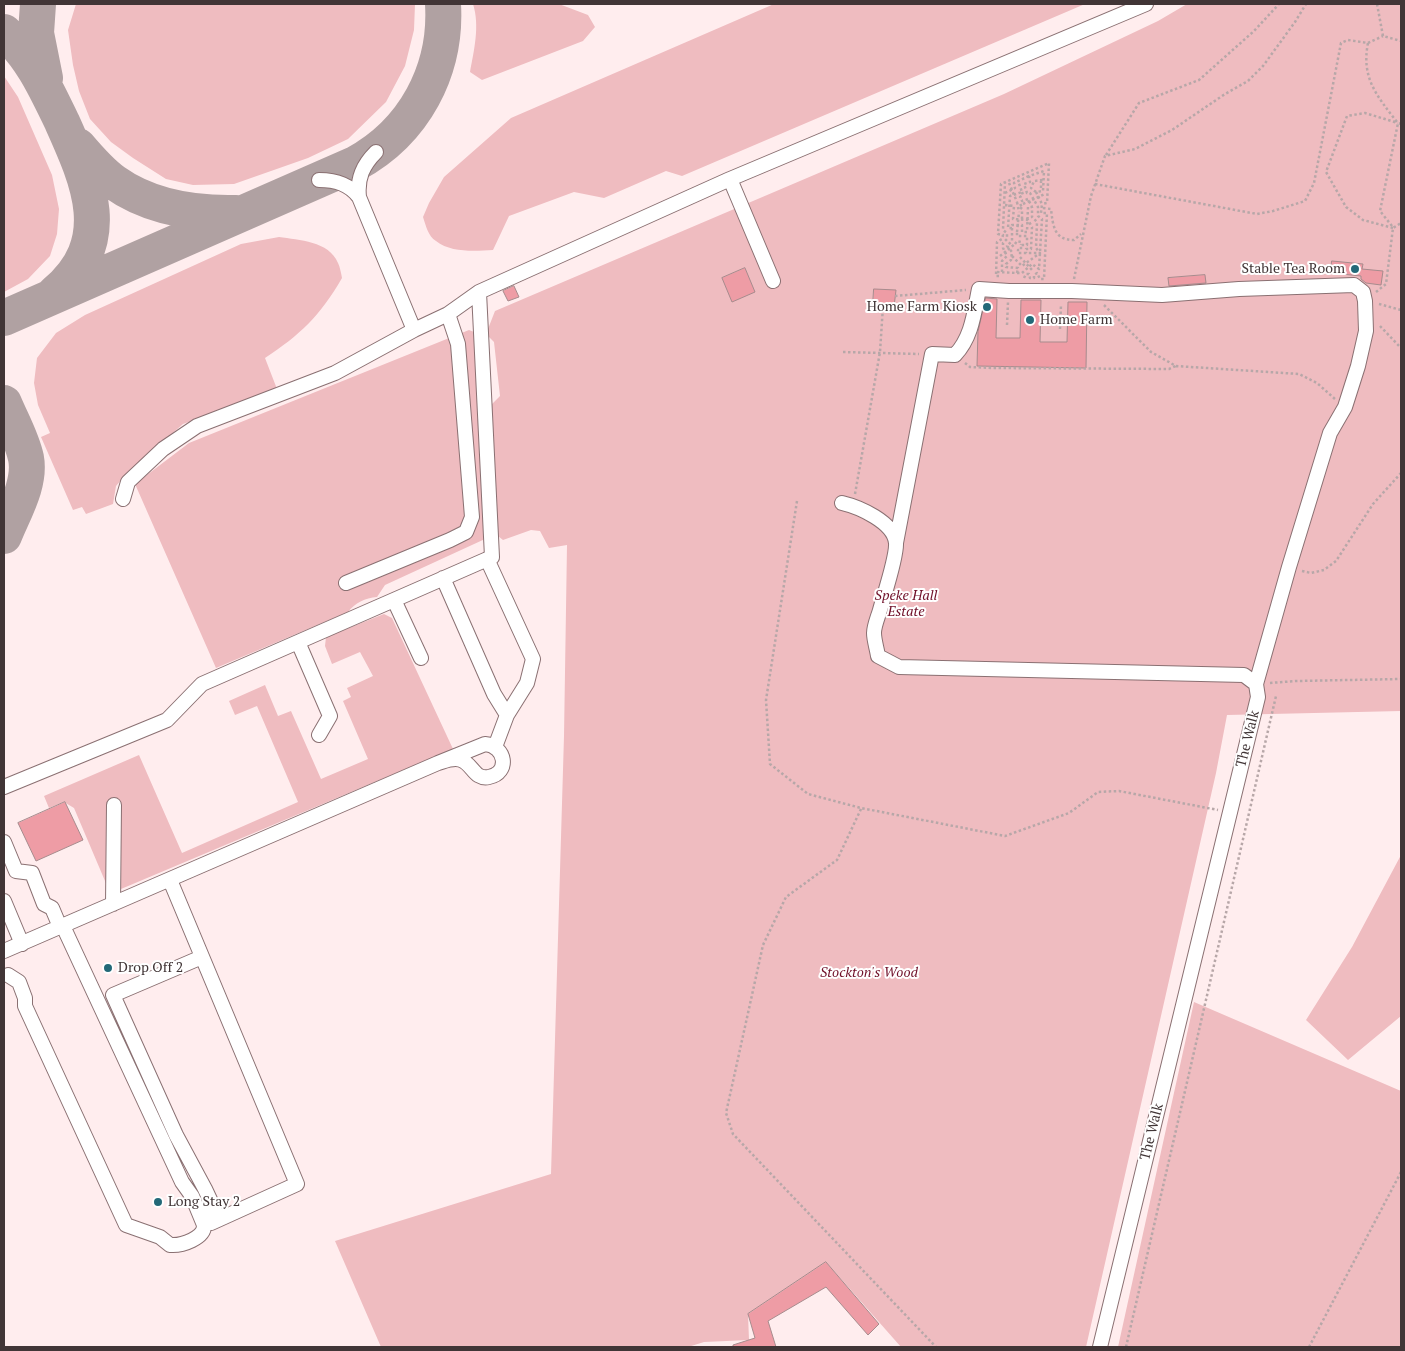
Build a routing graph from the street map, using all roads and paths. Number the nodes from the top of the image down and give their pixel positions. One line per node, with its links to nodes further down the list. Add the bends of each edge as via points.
1 (1146, 4): 12 (street)
2 (1280, 4): 10 (path, via 1199,80 1139,103)
3 (1306, 4): 10 (path, via 1248,82 1172,130 1135,149)
4 (1377, 4): 5 (path)
5 (1383, 36): 6 (path); 7 (path)
6 (1401, 41)
7 (1368, 43): 8 (path, via 1367,73 1374,92); 17 (path, via 1348,40 1341,43 1314,183 1305,201 1258,214)
8 (1399, 123): 34 (path, via 1380,211); 34 (path, via 1365,113 1347,116 1326,172 1346,207 1364,220)
9 (376, 152): 23 (street, via 362,168)
10 (1105, 156): 17 (path)
11 (1029, 176): 14 (path, via 1044,171); 15 (path); 39 (path, via 1030,182 1024,184 1027,194 1030,192 1042,219)
12 (730, 179): 46 (street); 50 (street)
13 (320, 180): 23 (street, via 344,184)
14 (1042, 180): 18 (path); 20 (path, via 1043,191); 20 (path, via 1034,181 1031,188)
15 (1018, 181): 19 (path); 21 (path, via 1014,183 1016,188)
16 (1007, 182): 21 (path); 22 (path, via 1049,163); 27 (path, bridge); 41 (path, via 1000,184 998,234 1002,239 998,242)
17 (1095, 184): 35 (path)
18 (1041, 188)
19 (1022, 192): 26 (path, via 1010,196); 28 (path, via 1022,201 1028,199)
20 (1036, 192): 24 (path)
21 (1005, 193): 25 (path)
22 (1046, 194): 24 (path, via 1047,203); 27 (path, bridge)
23 (359, 197): 60 (street)
24 (1042, 204): 29 (path)
25 (1004, 205): 26 (path); 43 (path, via 1007,239 1002,243 1007,256 1002,262)
26 (1009, 206): 30 (path, via 1014,206 1013,219); 33 (path, via 1008,228)
27 (1019, 206): 30 (path); 36 (path, bridge, via 1017,236 1027,236 1027,245)
28 (1032, 206): 31 (path, via 1028,207); 39 (path, via 1032,217 1037,222 1036,248)
29 (1042, 208): 35 (path, via 1051,209 1059,237 1074,240); 45 (path, via 1042,213 1047,213 1044,279 1040,279)
30 (1022, 219): 31 (path)
31 (1028, 220): 33 (path, via 1027,232 1022,232 1022,225 1012,225); 38 (path, via 1032,227 1031,249 1026,249)
32 (1401, 223): 34 (path)
33 (1012, 228): 40 (path, via 1012,241 1007,246)
34 (1393, 228): 53 (path, via 1386,284)
35 (1082, 233): 49 (path)
36 (1021, 245): 37 (path); 41 (path, bridge, via 1017,242)
37 (1018, 253): 38 (path); 45 (path, bridge)
38 (1026, 253): 39 (path)
39 (1040, 253): 40 (path, via 1022,266); 44 (path, via 1039,269 1032,264 1022,273)
40 (1012, 256): 44 (path, via 1006,267 1018,268)
41 (998, 258): 42 (path)
42 (996, 272): 43 (path); 45 (path, via 996,276 1024,278 1029,274 1034,278)
43 (1002, 272): 44 (path)
44 (1017, 273)
45 (1037, 273)
46 (773, 281)
47 (979, 289): 48 (street); 52 (path); 65 (street, via 964,345)
48 (1009, 291): 49 (street); 58 (path)
49 (1066, 291): 51 (street); 59 (path)
50 (479, 292): 56 (street); 73 (street, via 492,557)
51 (1091, 292): 53 (street, via 1162,295 1239,288 1354,285 1363,292); 66 (path, via 1151,352)
52 (895, 296)
53 (1365, 301): 55 (path); 67 (street, The Walk, via 1366,331)
54 (883, 306): 63 (path)
55 (1401, 310)
56 (448, 314): 60 (street); 76 (street, via 458,344 472,517 466,532)
57 (1377, 320): 61 (path)
58 (1007, 325)
59 (1060, 328)
60 (414, 330): 69 (street, via 335,373 197,426 163,449 128,482)
61 (1401, 348)
62 (843, 352): 63 (path)
63 (880, 352): 64 (path); 71 (path)
64 (907, 353)
65 (954, 355): 66 (path, via 970,367 1169,369); 72 (street, via 932,354)
66 (1176, 366): 67 (path, via 1299,374 1316,383)
67 (1345, 407): 74 (street, The Walk, via 1330,433)
68 (1401, 473): 74 (path, via 1372,504 1336,561 1324,570 1311,573)
69 (123, 499)
70 (796, 501): 89 (path, via 766,700 770,764 808,794)
71 (848, 504): 72 (street, via 884,524 893,533)
72 (896, 543): 81 (street, via 874,632 878,656 899,668 1244,675)
73 (487, 559): 75 (street); 83 (street, via 533,659 527,683)
74 (1289, 567): 81 (street, The Walk)
75 (443, 578): 77 (street); 83 (street, via 494,694)
76 (346, 583)
77 (394, 600): 78 (street); 79 (street)
78 (298, 642): 84 (street, via 330,716); 87 (street, via 202,684 167,720)
79 (421, 658)
80 (1401, 679): 81 (path)
81 (1256, 684): 90 (street, The Walk, via 1258,697)
82 (1276, 696): 105 (path)
83 (507, 715): 85 (street)
84 (320, 735)
85 (495, 746): 86 (street, via 475,743); 86 (street, via 502,754 503,764 492,777 475,774 461,760)
86 (438, 763): 92 (street)
87 (4, 787)
88 (114, 805): 94 (street)
89 (861, 808): 90 (path, via 1004,836 1069,813 1098,792 1119,791); 103 (path, via 837,860 786,897 763,945 726,1113 733,1134)
90 (1230, 812): 104 (street, The Walk)
91 (4, 842): 95 (street, via 16,871 32,873 44,904 52,908)
92 (170, 880): 94 (street); 98 (street)
93 (4, 901): 96 (street)
94 (114, 904): 95 (street)
95 (61, 926): 96 (street); 100 (street)
96 (22, 944): 97 (street)
97 (4, 951)
98 (202, 957): 102 (street, via 297,1184); 102 (street, via 113,995 176,1135)
99 (6, 971): 100 (street, via 126,1225 160,1236 170,1246 201,1235)
100 (172, 1160): 102 (street, via 190,1180 211,1223)
101 (1401, 1172): 106 (path)
102 (219, 1219)
103 (936, 1347)
104 (1100, 1347)
105 (1126, 1347)
106 (1310, 1347)

